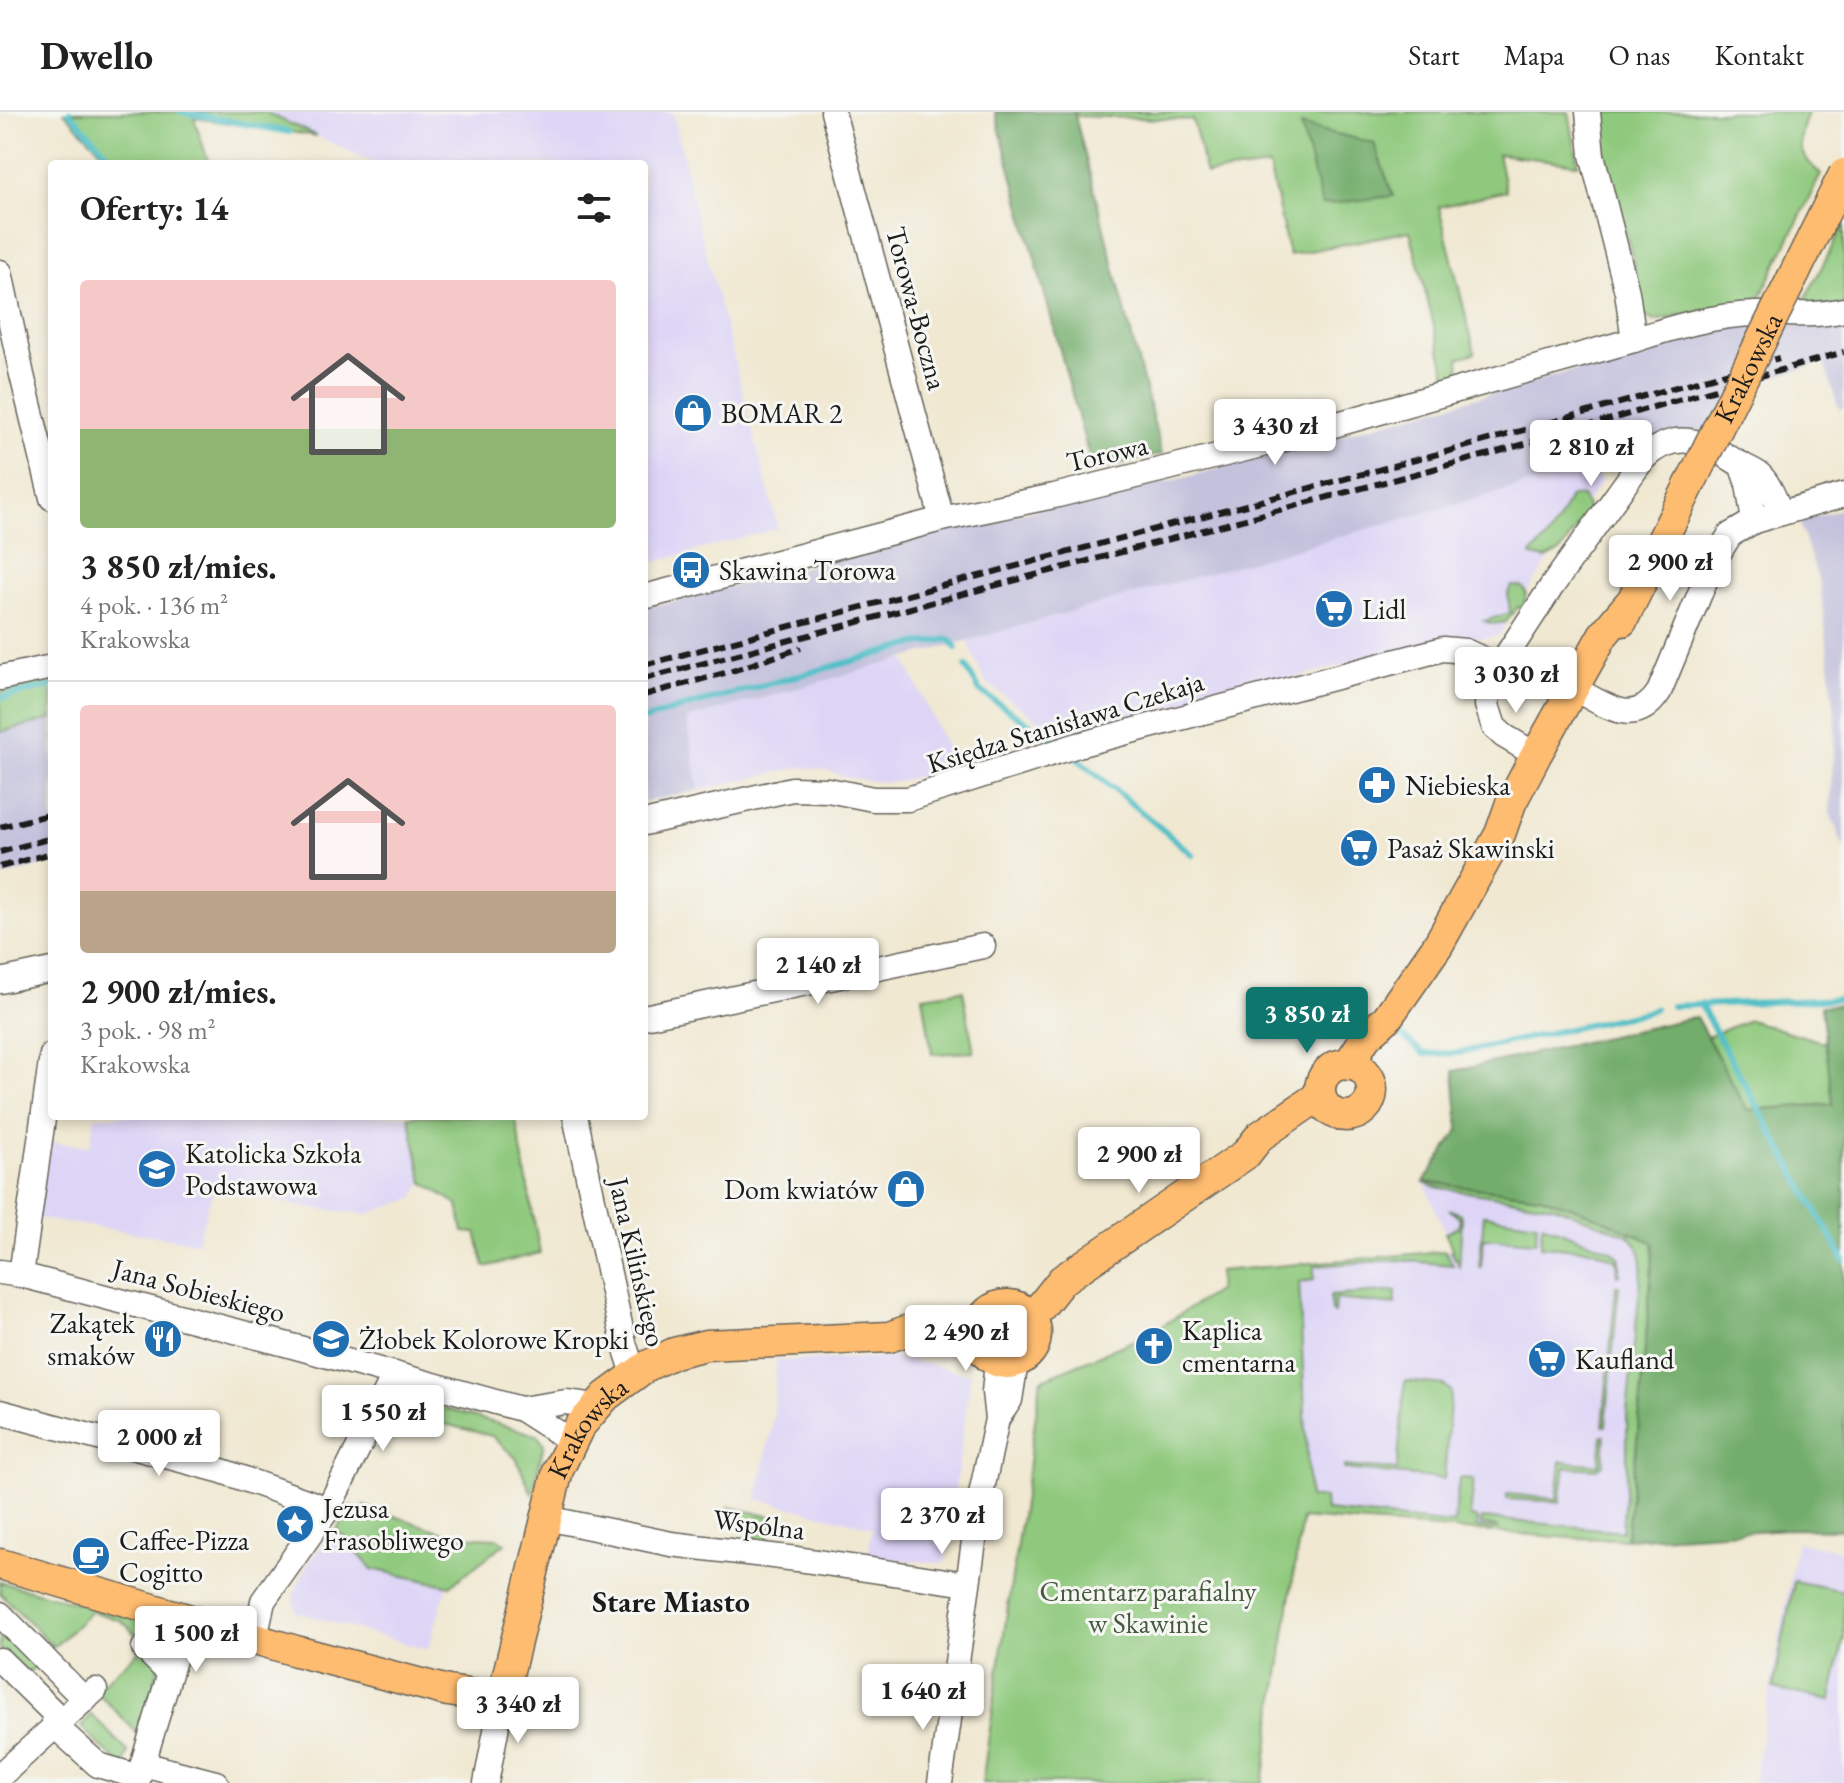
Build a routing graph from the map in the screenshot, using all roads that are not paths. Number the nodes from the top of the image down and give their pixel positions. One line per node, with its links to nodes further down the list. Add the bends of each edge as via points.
1 (833, 112): 11 (street, Torowa-Boczna)
2 (1588, 112): 6 (street, via 1592,155)
3 (1844, 174): 14 (main road, Krakowska, bridge)
4 (0, 272): 8 (street)
5 (1844, 310): 6 (street, Torowa, via 1821,316 1707,319)
6 (1634, 340): 11 (street, Torowa, via 1260,446)
7 (1741, 464): 10 (street, via 1759,474); 12 (street); 15 (street, via 1691,440 1650,452 1628,476)
8 (48, 481)
9 (1844, 495): 10 (street)
10 (1781, 513): 12 (street)
11 (942, 519): 13 (street, Torowa)
12 (1754, 521): 18 (street, via 1720,547 1652,702 1623,712)
13 (648, 596)
14 (1628, 605): 18 (main road, Krakowska); 19 (main road, Krakowska, via 1603,635)
15 (1498, 666): 19 (street, via 1489,682 1489,716 1504,736); 20 (street, Księdza Stanisława Czekaja, via 1465,651 1443,649 1078,745 908,799 792,789)
16 (48, 668): 17 (street)
17 (0, 678)
18 (1584, 694): 21 (main road, Krakowska, via 1521,807)
19 (1536, 755): 21 (main road, Krakowska)
20 (648, 822)
21 (1500, 834): 26 (main road, Krakowska, via 1438,945 1387,1018 1366,1037)
22 (983, 946): 25 (street)
23 (48, 971): 24 (street)
24 (0, 981)
25 (648, 1016)
26 (1357, 1069): 28 (main road, via 1340,1065 1327,1073 1320,1087); 28 (main road, via 1370,1083 1362,1111 1346,1116)
27 (48, 1076): 30 (street)
28 (1325, 1103): 31 (main road, via 1269,1149 1246,1154 1062,1280 1038,1287)
29 (576, 1120): 34 (street, Jana Kilińskiego)
30 (10, 1274): 33 (street, Jana Sobieskiego)
31 (1023, 1313): 32 (main road, via 1006,1305 990,1311); 32 (main road, via 1035,1327 1034,1344 1024,1358)
32 (993, 1348): 34 (main road, Krakowska, via 906,1331 889,1337 720,1343 674,1353); 42 (street, via 1010,1400 997,1419)
33 (395, 1374): 36 (street, Jana Sobieskiego); 39 (street)
34 (634, 1374): 35 (main road, Krakowska)
35 (596, 1406): 36 (street, Jana Sobieskiego, via 566,1402); 38 (main road, Krakowska)
36 (521, 1409): 38 (street, Jana Sobieskiego)
37 (0, 1412): 39 (street, via 222,1471)
38 (571, 1441): 40 (main road, Krakowska)
39 (328, 1509): 45 (street, via 263,1601)
40 (546, 1515): 42 (street, Wspólna, via 671,1544); 49 (main road, Krakowska)
41 (0, 1564): 44 (main road)
42 (967, 1584): 55 (street)
43 (0, 1614): 50 (street, via 90,1695)
44 (186, 1620): 45 (main road); 51 (street)
45 (255, 1639): 49 (main road, via 448,1691)
46 (144, 1648): 48 (street)
47 (0, 1660): 50 (street, via 53,1712)
48 (162, 1666)
49 (502, 1699): 54 (street)
50 (55, 1726): 51 (street, via 98,1765); 52 (street)
51 (137, 1774): 53 (street)
52 (0, 1776)
53 (216, 1783)
54 (486, 1783)
55 (940, 1783)

